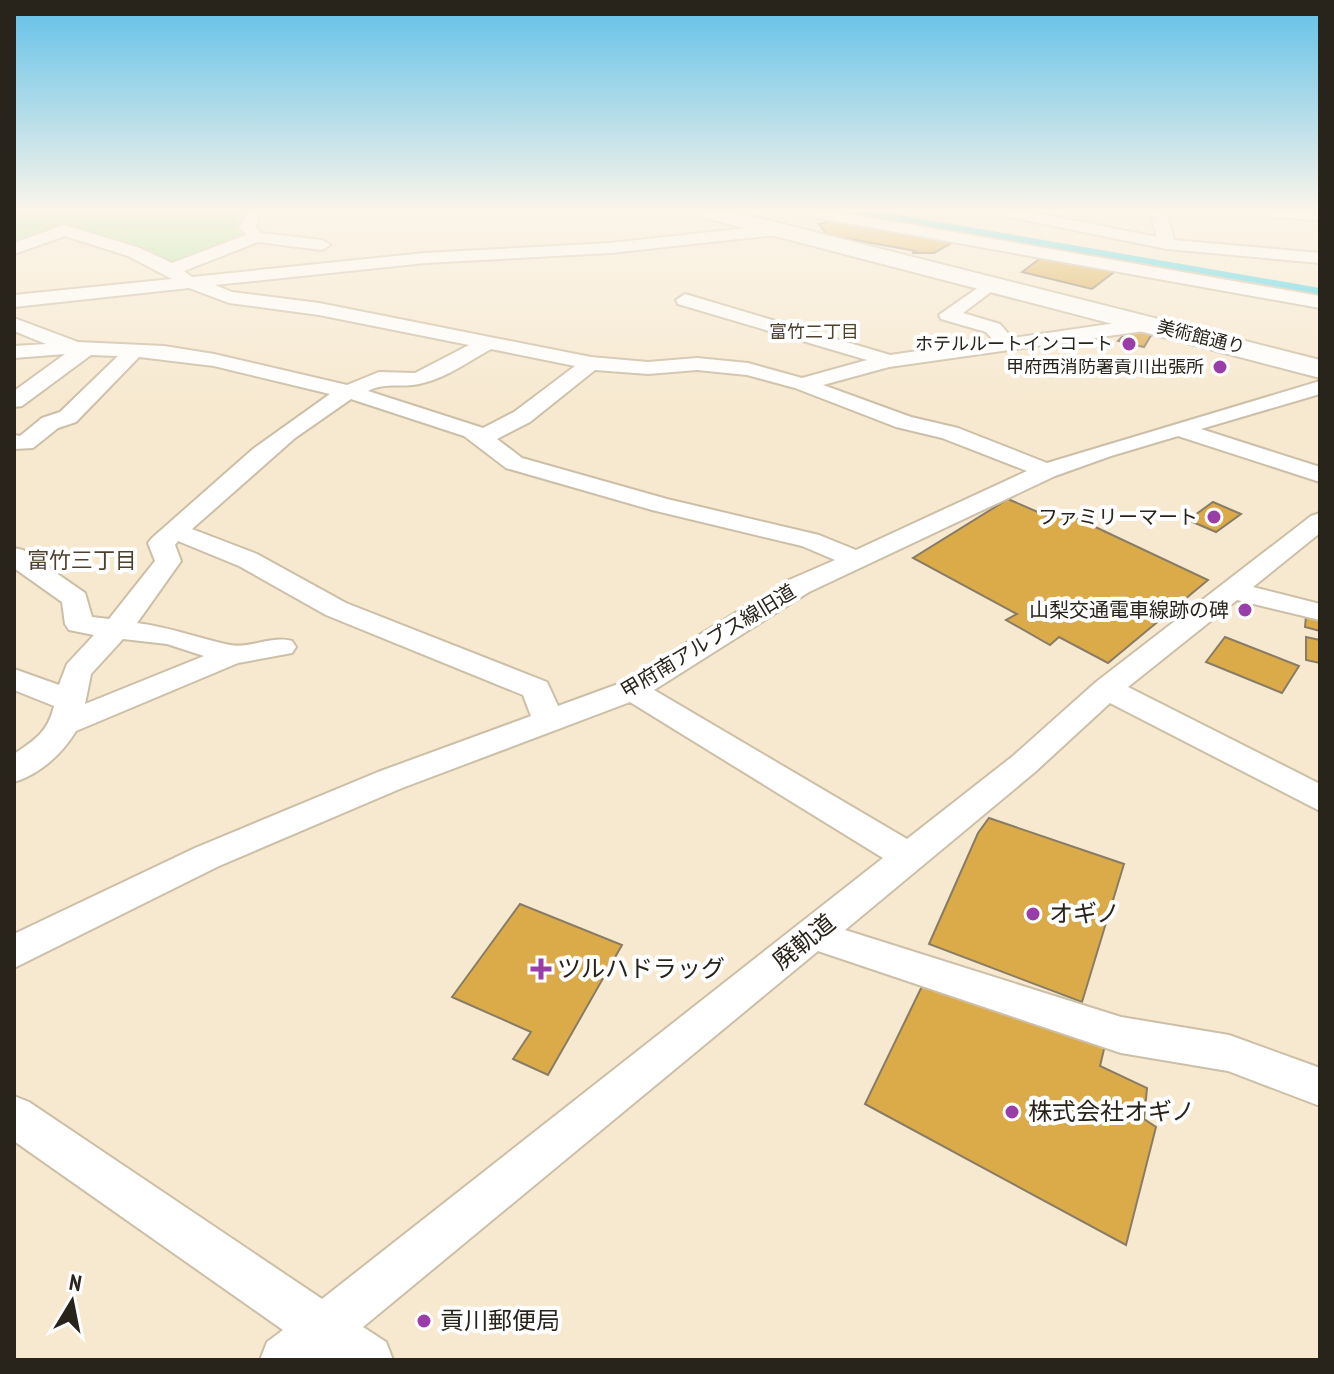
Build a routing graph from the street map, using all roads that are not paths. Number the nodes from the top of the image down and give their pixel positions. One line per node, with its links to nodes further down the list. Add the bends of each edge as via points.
1 (171, 276): 7 (street)
2 (181, 276): 12 (street, via 229,297 319,309)
3 (957, 276): 5 (highway, 美術館通り)
4 (1174, 276): 8 (street)
5 (989, 285): 10 (highway, 美術館通り); 11 (street, via 948,315 993,328)
6 (685, 300): 16 (street)
7 (14, 301)
8 (1320, 302)
9 (14, 324): 13 (street)
10 (1151, 324): 11 (street); 18 (highway, 美術館通り)
11 (1005, 342): 16 (street)
12 (485, 344): 17 (street); 21 (street, via 422,377 388,375)
13 (81, 348): 14 (street); 15 (street); 22 (street)
14 (135, 350): 21 (street, via 214,360); 24 (street, via 68,417)
15 (14, 352)
16 (888, 361): 19 (street)
17 (591, 363): 19 (street, via 648,368 717,365); 26 (street, via 522,417)
18 (1320, 369)
19 (802, 384): 28 (street)
20 (1320, 387): 25 (street, 甲府南アルプス線旧道)
21 (350, 392): 26 (street); 31 (street, via 260,453)
22 (14, 401)
23 (14, 420): 24 (street)
24 (50, 423): 27 (street, via 25,443)
25 (1179, 429): 28 (street, 甲府南アルプス線旧道); 29 (street)
26 (481, 438): 33 (street, via 514,463 810,540)
27 (14, 442)
28 (1047, 471): 33 (street, 甲府南アルプス線旧道)
29 (1320, 475)
30 (1316, 529): 34 (street, 廃軌道)
31 (175, 531): 36 (street, via 161,543 168,561); 43 (street, via 248,560 336,609 536,689)
32 (14, 556): 36 (street, via 75,599 79,624)
33 (856, 559): 41 (street, 甲府南アルプス線旧道, via 799,586)
34 (1235, 591): 35 (street); 40 (street, 廃軌道)
35 (1320, 612)
36 (119, 627): 38 (street); 42 (street, via 77,671)
37 (282, 647): 38 (street)
38 (232, 655): 42 (street)
39 (14, 679): 42 (street)
40 (1107, 689): 45 (street); 46 (street, 廃軌道)
41 (632, 690): 43 (street, 甲府南アルプス線旧道); 46 (street)
42 (68, 712): 44 (street, via 53,743)
43 (549, 722): 48 (street, 甲府南アルプス線旧道, via 390,780 207,857)
44 (14, 770)
45 (1320, 799)
46 (908, 857): 47 (street, 廃軌道)
47 (815, 933): 49 (street, via 1121,1035 1229,1053); 51 (street, 廃軌道)
48 (14, 952)
49 (1320, 1087)
50 (14, 1116): 51 (street)
51 (323, 1330): 52 (street, 廃軌道); 53 (street)
52 (285, 1360)
53 (368, 1360)

